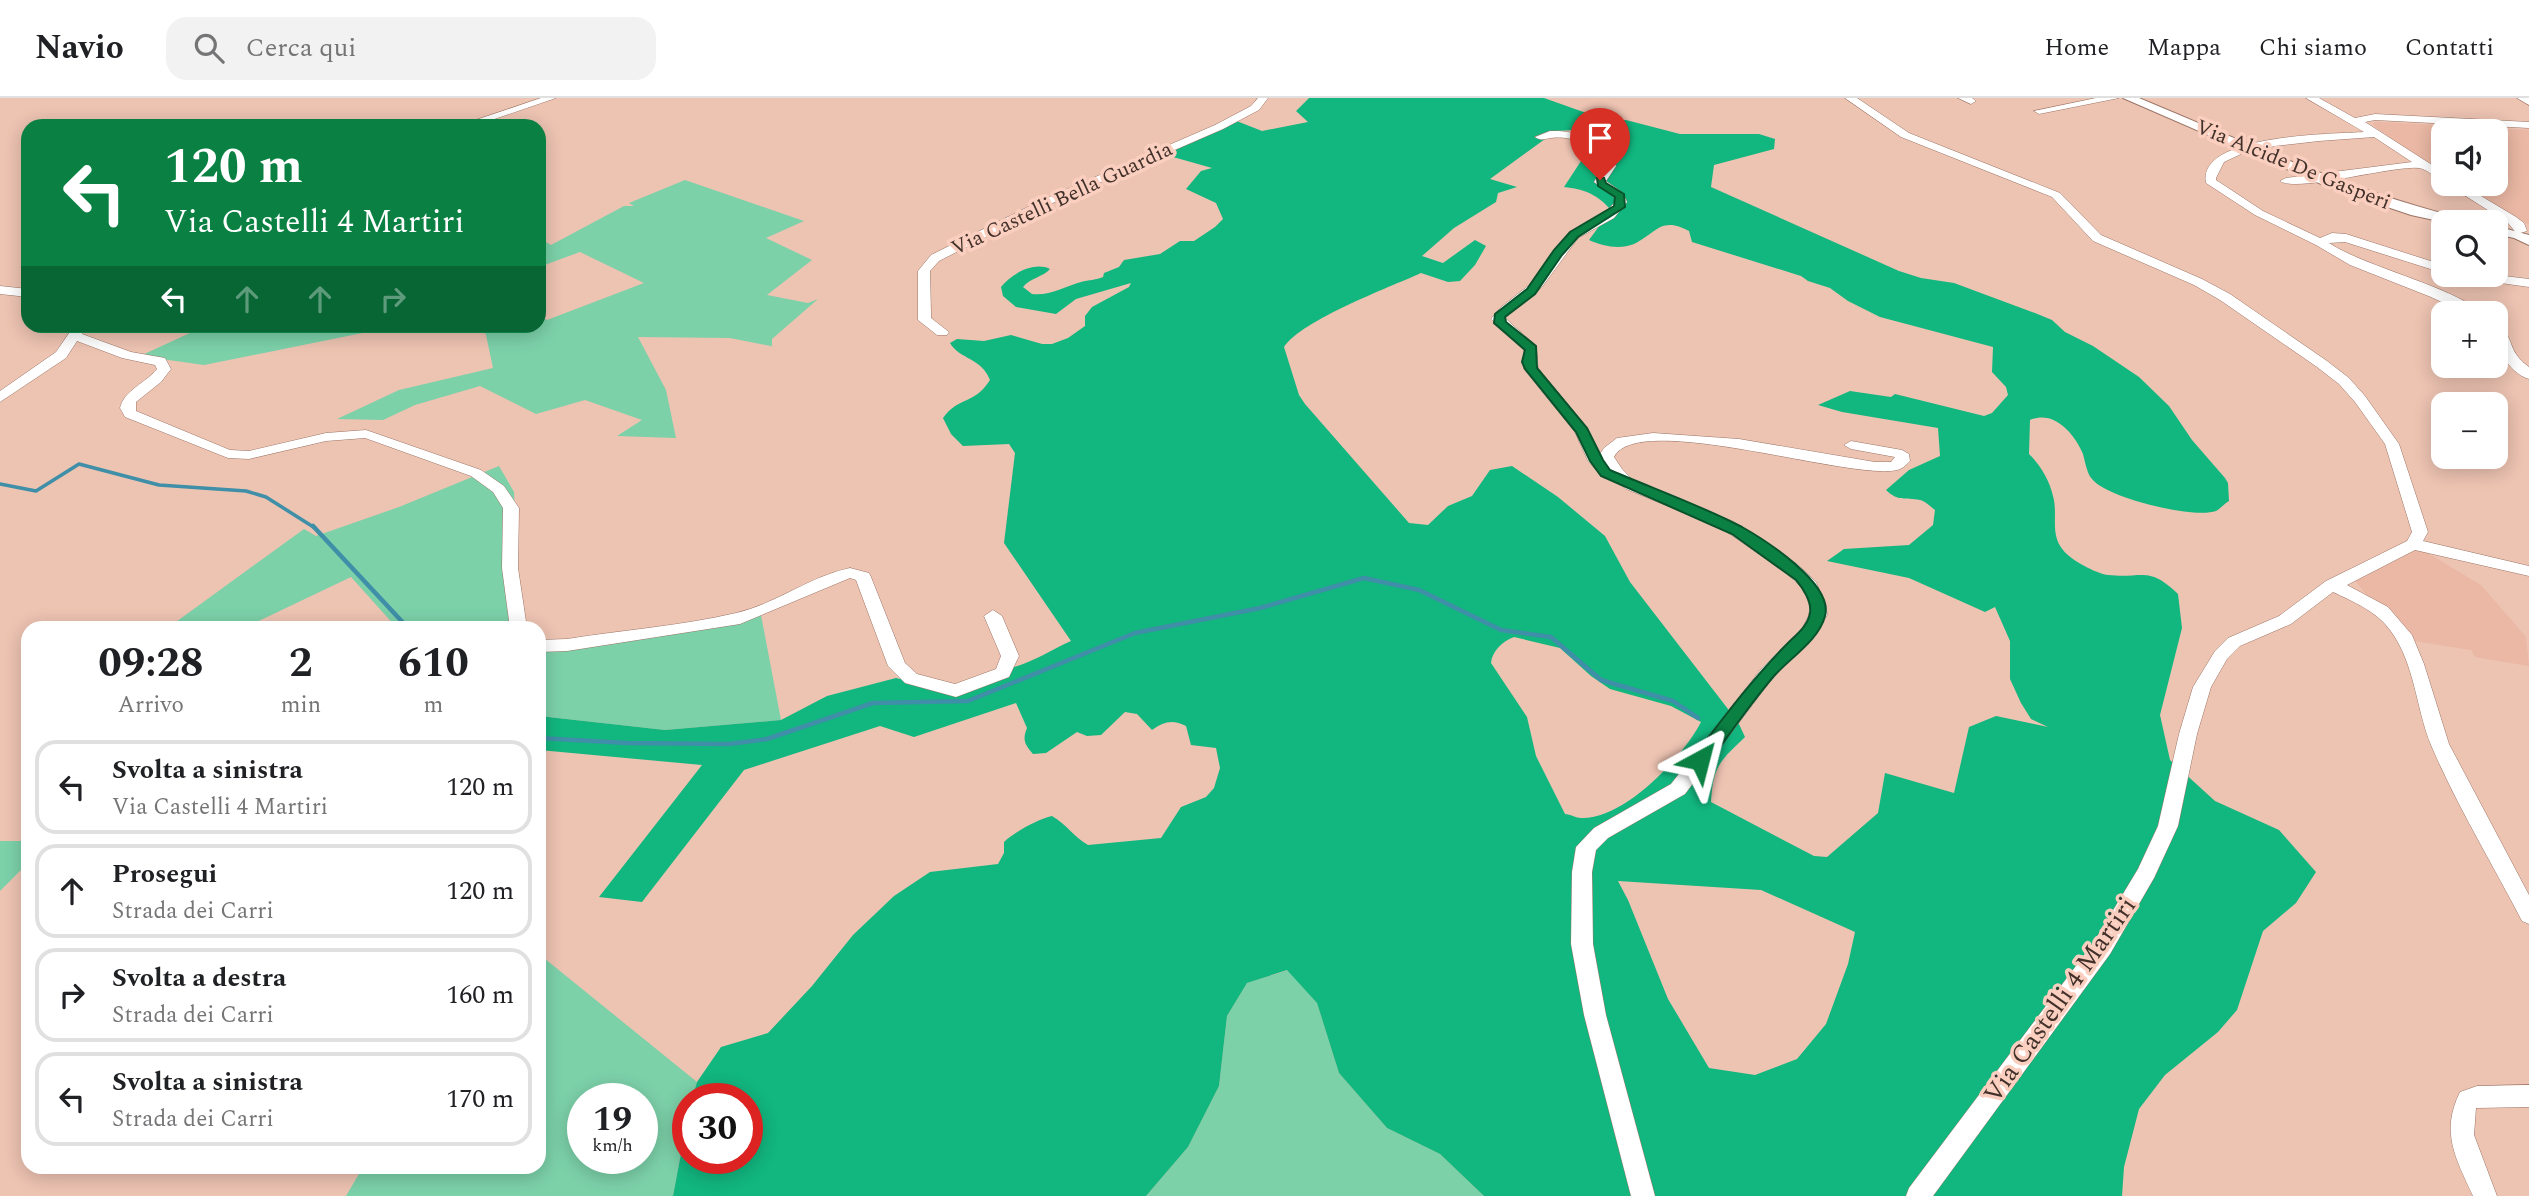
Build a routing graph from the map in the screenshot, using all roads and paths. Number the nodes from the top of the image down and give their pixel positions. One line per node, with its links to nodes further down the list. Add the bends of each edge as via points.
1 (551, 98): 10 (street)
2 (1263, 98): 30 (street, Via Castelli Bella Guardia, via 1241,116 1044,203 935,258 924,271 923,307 925,320)
3 (1850, 98): 38 (street, via 1905,135 2056,195 2097,238 2225,297 2333,373 2360,399 2392,444 2417,518 2420,533)
4 (2114, 98): 9 (street)
5 (2129, 98): 15 (street, Via Alcide De Gasperi)
6 (2311, 98): 11 (street)
7 (2522, 98): 8 (street)
8 (2529, 102)
9 (2039, 111)
10 (485, 119)
11 (2362, 121): 12 (street); 13 (street)
12 (2529, 125)
13 (2376, 134): 15 (street); 16 (street)
14 (1540, 137): 37 (street, via 1568,134 1600,153 1610,166 1600,182 1622,202 1616,211 1574,234 1531,291 1498,319 1531,349 1531,369 1582,431 1602,469)
15 (2249, 149): 18 (street, Via Alcide De Gasperi); 23 (street, via 2221,159 2210,181 2259,213)
16 (2423, 164): 17 (street); 18 (street)
17 (2431, 169)
18 (2319, 178): 19 (street); 21 (street, Via Alcide De Gasperi)
19 (2286, 181)
20 (2473, 196): 22 (street, via 2512,220)
21 (2431, 214)
22 (2524, 234)
23 (2320, 242): 24 (street, via 2346,238); 29 (street)
24 (2431, 265)
25 (2508, 280): 26 (street)
26 (2529, 283)
27 (0, 289): 28 (street)
28 (21, 292)
29 (2452, 301)
30 (942, 332)
31 (75, 333): 35 (street, via 49,366)
32 (82, 333): 42 (street, via 111,352 160,361 163,369 159,376 129,400 130,414 222,453 249,455 326,437 366,434 484,478 499,489 510,508 510,568)
33 (2508, 351): 34 (street)
34 (2529, 375)
35 (0, 398)
36 (1851, 445): 37 (street, via 1902,453 1902,461 1875,467 1739,443 1640,437 1622,441 1609,451 1610,465)
37 (1622, 480): 46 (street, via 1738,531 1801,576 1818,606 1810,630 1768,672 1678,789 1601,833 1586,847 1583,944 1595,1015)
38 (2413, 544): 39 (street); 40 (street, Via Castelli 4 Martiri)
39 (2529, 571)
40 (2332, 585): 44 (street, via 2397,625 2440,746); 47 (street, Via Castelli 4 Martiri, via 2284,620 2234,642 2208,674 2188,734 2168,826 2147,872 2102,948)
41 (993, 616): 43 (street, via 1010,656 1003,673 956,691 911,679 897,666 863,577 850,573 740,618)
42 (519, 621)
43 (546, 646)
44 (2529, 915)
45 (2529, 1096): 48 (street, via 2477,1097 2468,1100 2462,1111 2467,1151)
46 (1643, 1196)
47 (1918, 1196)
48 (2485, 1196)

